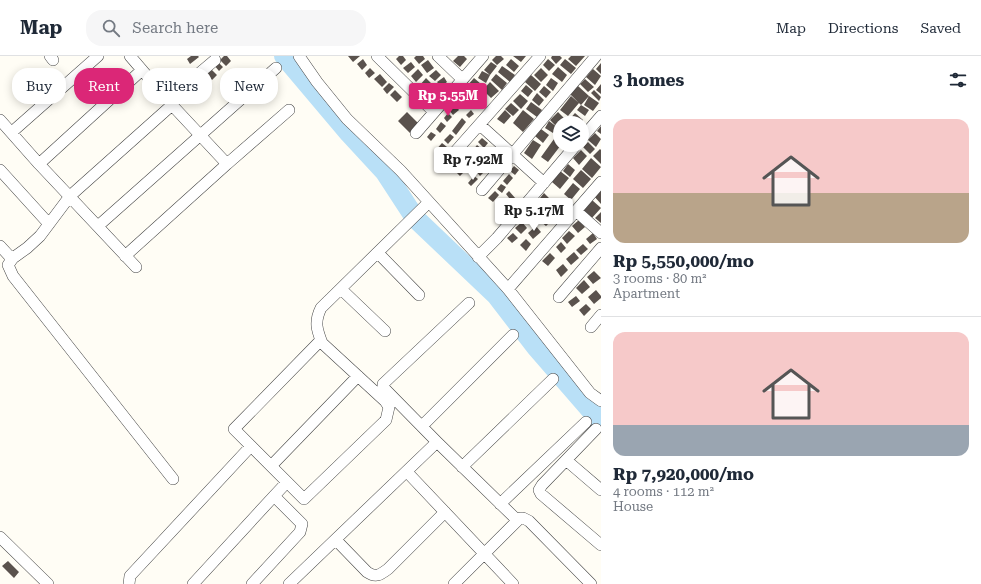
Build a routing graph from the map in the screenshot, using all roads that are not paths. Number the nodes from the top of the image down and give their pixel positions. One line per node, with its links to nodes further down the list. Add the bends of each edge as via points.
1 (98, 56): 21 (street)
2 (130, 56): 11 (street)
3 (299, 56): 34 (street, via 347,119)
4 (377, 56): 16 (street)
5 (438, 56): 12 (street)
6 (483, 56): 12 (street)
7 (540, 56): 19 (street)
8 (596, 56): 25 (street)
9 (215, 57): 10 (street)
10 (204, 68)
11 (142, 70): 27 (street)
12 (462, 79): 16 (street)
13 (235, 104): 23 (street)
14 (172, 105): 23 (street); 33 (street)
15 (289, 110): 28 (street)
16 (434, 112): 22 (street)
17 (601, 116): 20 (street)
18 (0, 120): 21 (street)
19 (480, 125): 25 (street); 26 (street)
20 (589, 130)
21 (12, 132): 27 (street)
22 (416, 133)
23 (200, 135): 28 (street); 37 (street)
24 (570, 152): 31 (street)
25 (512, 154): 31 (street); 32 (street)
26 (447, 161)
27 (39, 164): 33 (street)
28 (227, 164): 42 (street)
29 (0, 170): 36 (street)
30 (601, 182): 35 (street)
31 (544, 183): 43 (street)
32 (482, 190)
33 (70, 196): 36 (street); 37 (street)
34 (429, 202): 41 (street); 43 (street)
35 (576, 211): 38 (street); 48 (street)
36 (49, 224): 44 (street, via 34,242)
37 (98, 226): 42 (street)
38 (601, 233)
39 (0, 246): 44 (street)
40 (601, 248): 50 (street)
41 (378, 253): 47 (street); 49 (street)
42 (125, 256): 45 (street)
43 (478, 257): 48 (street)
44 (10, 262): 46 (street); 69 (street, via 13,276)
45 (136, 267)
46 (0, 274)
47 (341, 289): 54 (street); 56 (street, via 321,308 317,316 317,330)
48 (508, 289): 59 (street, via 590,393)
49 (419, 295)
50 (559, 297)
51 (469, 303): 61 (street, via 383,384 384,389)
52 (601, 315): 53 (street)
53 (591, 326)
54 (385, 331)
55 (513, 336): 61 (street)
56 (321, 340): 57 (street); 64 (street, via 234,429)
57 (358, 376): 66 (street); 70 (street, via 385,401 389,408 386,420 304,499)
58 (553, 379): 67 (street)
59 (601, 401)
60 (586, 422): 73 (street)
61 (422, 426): 63 (street)
62 (599, 427): 65 (street)
63 (437, 442): 67 (street); 68 (street)
64 (251, 446): 66 (street); 81 (street, via 130,576)
65 (566, 460): 71 (street); 78 (street, via 539,490)
66 (271, 466): 70 (street)
67 (462, 466): 73 (street)
68 (407, 472): 74 (street); 77 (street)
69 (173, 479)
70 (287, 482): 72 (street)
71 (601, 490)
72 (274, 496): 82 (street); 83 (street, via 302,524 300,532)
73 (500, 504): 75 (street)
74 (445, 512): 77 (street, via 379,576 367,572); 79 (street)
75 (517, 520): 79 (street); 87 (street, via 523,518 529,521)
76 (0, 537): 80 (street)
77 (336, 540): 84 (street)
78 (601, 545)
79 (484, 555): 85 (street); 86 (street)
80 (48, 584)
81 (129, 584)
82 (193, 584)
83 (252, 584)
84 (289, 584)
85 (454, 584)
86 (513, 584)
87 (591, 584)

